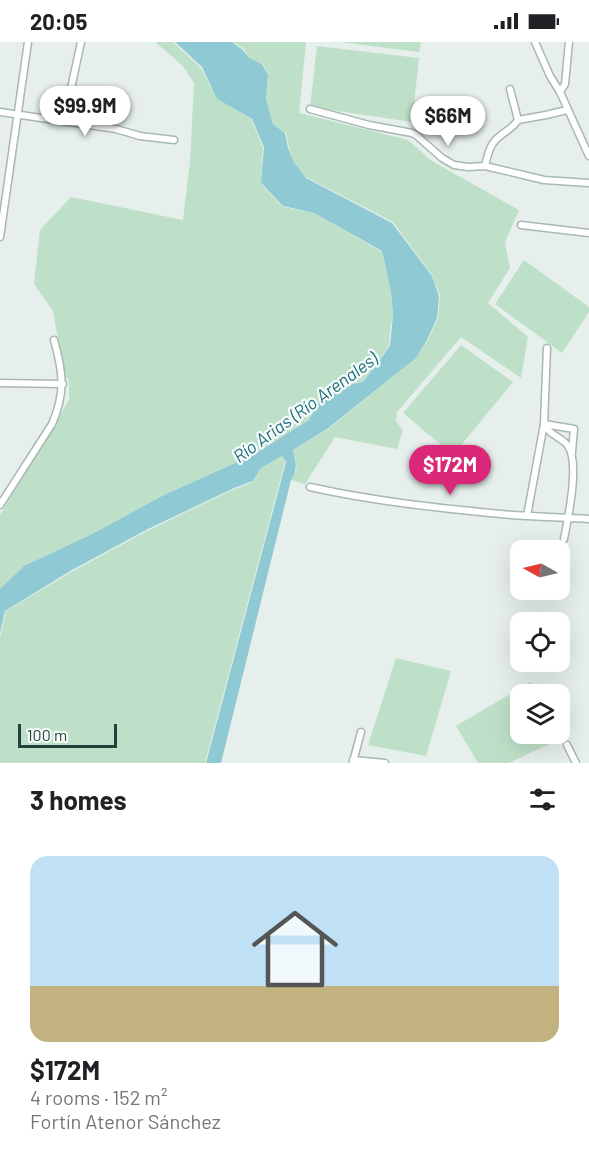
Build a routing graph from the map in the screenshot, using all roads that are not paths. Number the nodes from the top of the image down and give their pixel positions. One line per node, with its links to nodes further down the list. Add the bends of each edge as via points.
1 (28, 42): 10 (street)
2 (81, 42): 12 (street)
3 (536, 42): 6 (street)
4 (569, 42): 6 (street)
5 (510, 89): 11 (street)
6 (561, 92): 8 (street)
7 (310, 109): 15 (street, via 412,133 454,165)
8 (567, 110): 11 (street); 14 (street)
9 (0, 112): 10 (street)
10 (18, 115): 12 (street); 19 (street)
11 (518, 120): 15 (street, via 493,142)
12 (64, 122): 13 (street)
13 (174, 140)
14 (589, 156)
15 (485, 166): 16 (street, via 544,180)
16 (589, 183)
17 (520, 225): 18 (street)
18 (589, 233)
19 (0, 237)
20 (54, 340): 23 (street)
21 (547, 348): 24 (street)
22 (0, 383): 23 (street)
23 (63, 384): 27 (street, via 52,424)
24 (544, 424): 25 (street, via 568,444); 25 (street, via 574,429); 28 (street)
25 (572, 455): 29 (street)
26 (310, 487): 28 (street, via 410,504)
27 (0, 505)
28 (527, 516): 29 (street)
29 (568, 518): 30 (street); 31 (street)
30 (589, 519)
31 (564, 539)
32 (361, 732): 34 (street)
33 (567, 745): 36 (street)
34 (353, 762): 35 (street)
35 (385, 763)
36 (576, 763)

